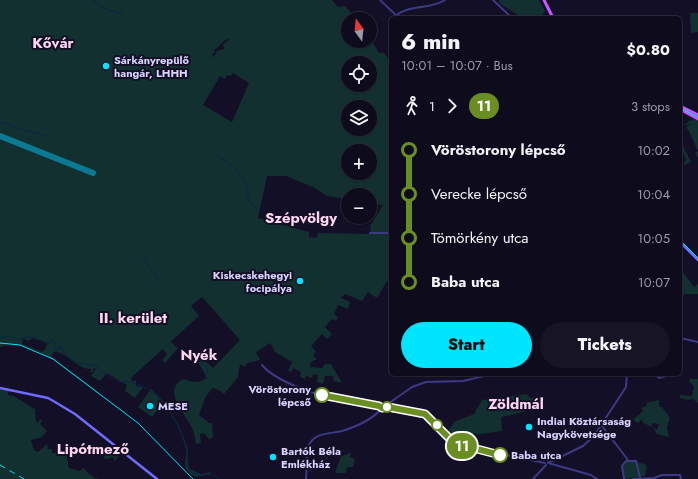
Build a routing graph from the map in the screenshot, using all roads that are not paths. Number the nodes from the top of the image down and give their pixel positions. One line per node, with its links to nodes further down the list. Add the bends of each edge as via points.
1 (380, 0): 5 (street)
2 (445, 0): 5 (street, via 437,5 408,9)
3 (493, 0): 6 (street)
4 (544, 0): 7 (main road)
5 (397, 15)
6 (510, 16)
7 (551, 16)
8 (682, 109): 10 (main road)
9 (682, 109): 11 (main road)
10 (698, 115)
11 (698, 119)
12 (370, 233): 13 (street)
13 (389, 233)
14 (682, 242): 16 (main road)
15 (682, 242): 17 (main road)
16 (698, 257)
17 (698, 260)
18 (682, 338): 19 (street)
19 (698, 342)
20 (262, 365): 30 (street, via 275,376 316,394)
21 (484, 376): 27 (street)
22 (488, 376): 27 (street, via 466,382)
23 (626, 376): 31 (street, via 626,386)
24 (664, 376): 26 (street)
25 (666, 376): 26 (street)
26 (658, 378)
27 (445, 382): 29 (street, via 430,381 412,387)
28 (0, 388): 37 (main road, via 48,398 55,402 75,414)
29 (388, 406): 30 (street); 33 (street, via 426,415 452,442 459,445)
30 (382, 408): 38 (street, via 360,423 340,431 326,433 312,441 306,458)
31 (602, 425): 32 (street); 34 (street, via 592,439)
32 (627, 459): 36 (street, via 636,462); 41 (street, via 622,466)
33 (541, 463): 34 (street); 35 (street)
34 (547, 463): 35 (street); 40 (street, via 591,475)
35 (542, 467): 39 (street)
36 (640, 477): 42 (street); 43 (street, via 680,475)
37 (156, 479)
38 (306, 479)
39 (532, 479)
40 (596, 479)
41 (624, 479)
42 (633, 479)
43 (681, 479)

